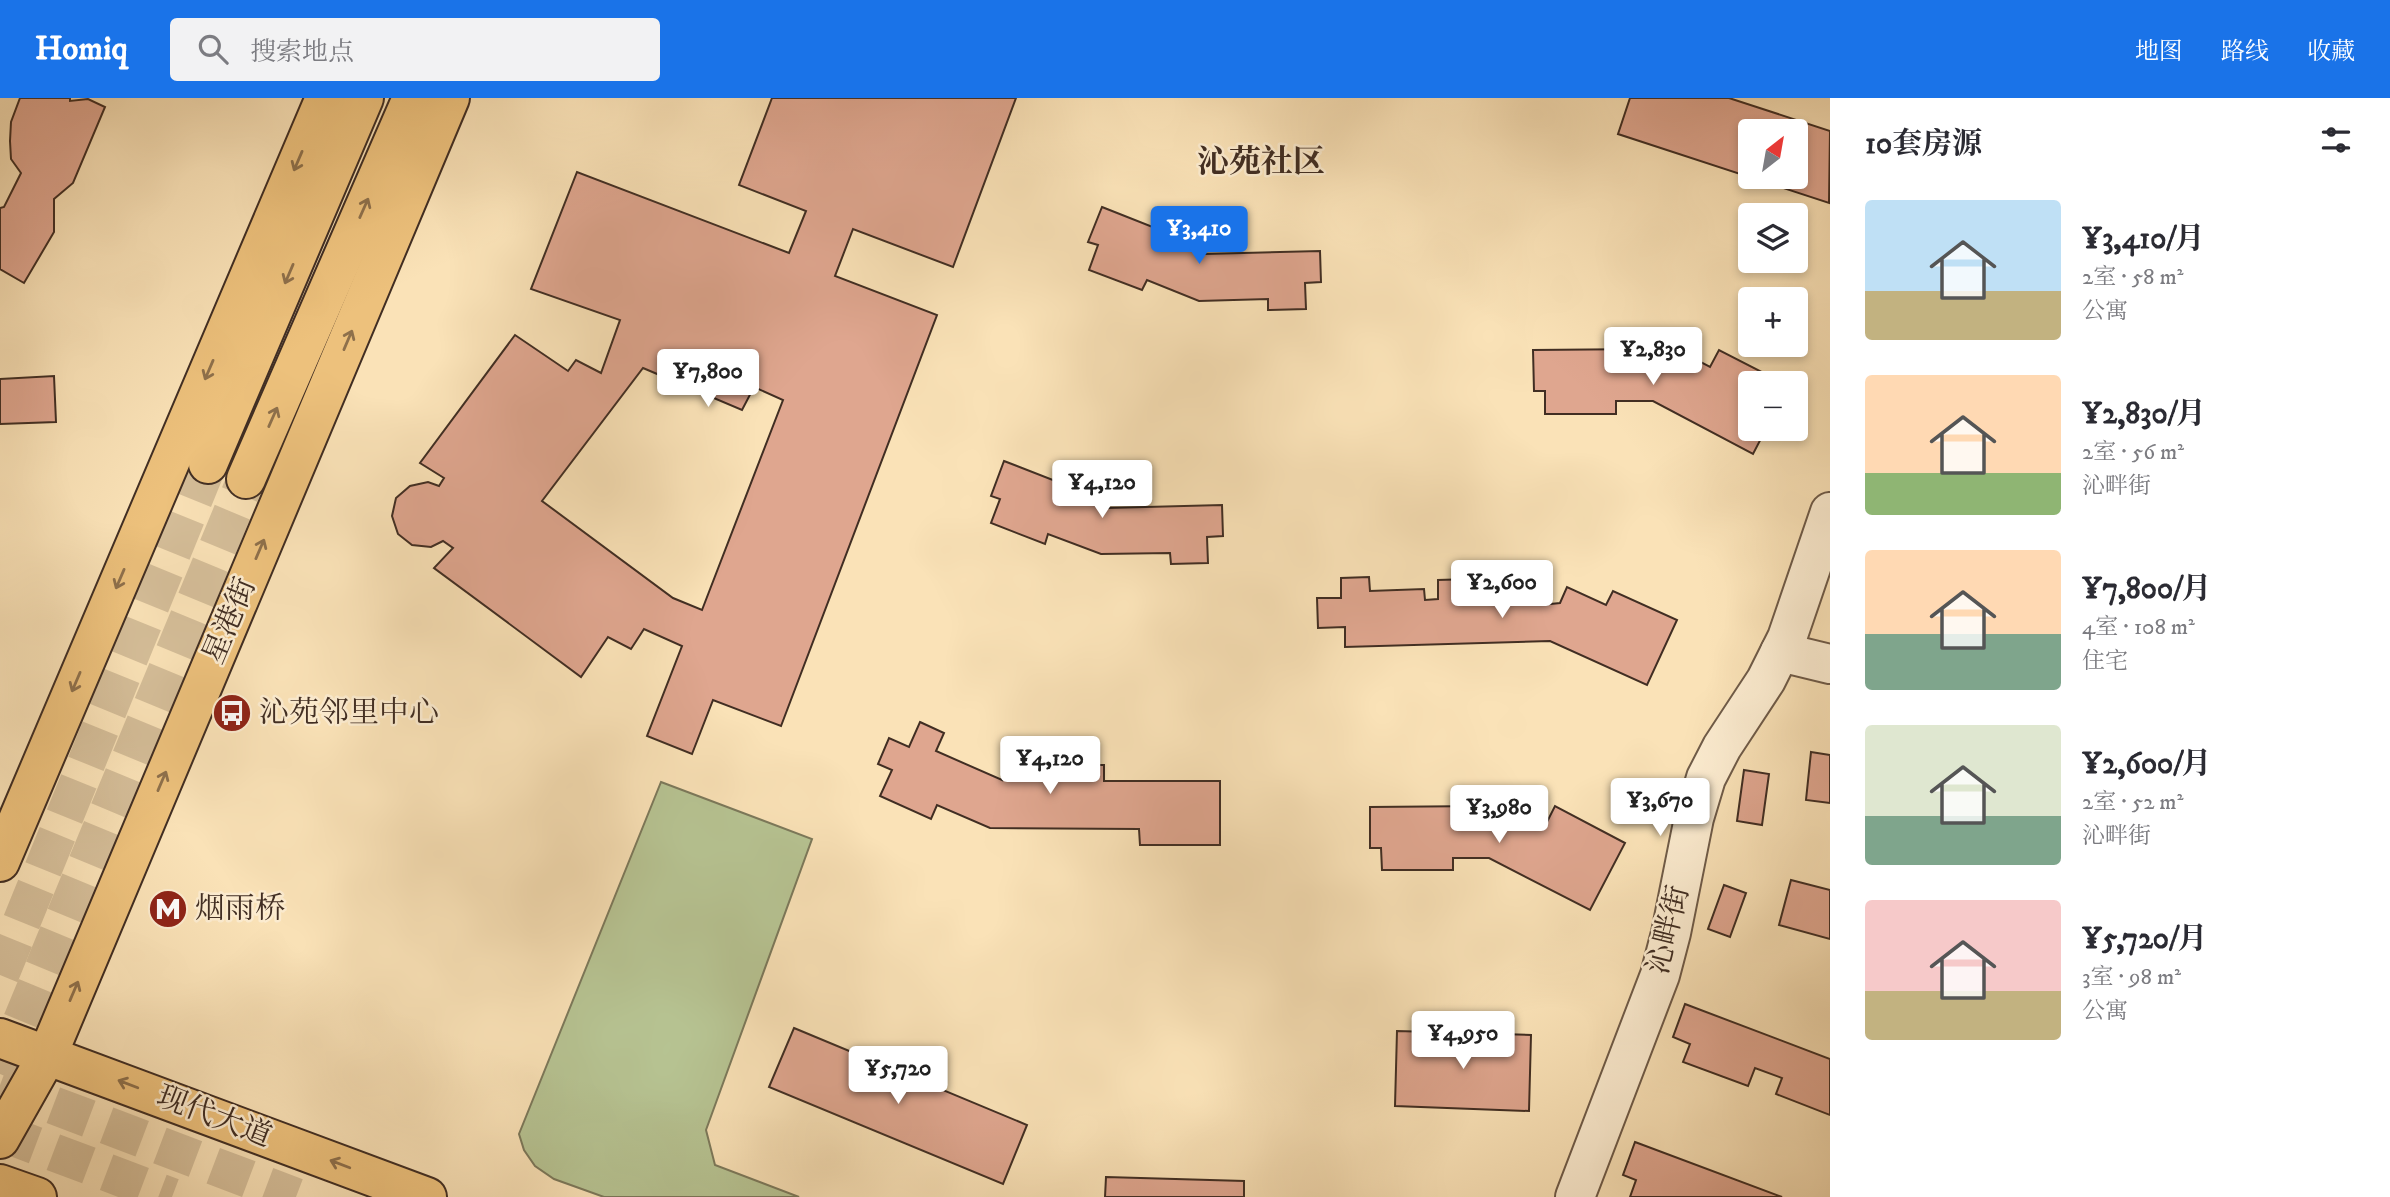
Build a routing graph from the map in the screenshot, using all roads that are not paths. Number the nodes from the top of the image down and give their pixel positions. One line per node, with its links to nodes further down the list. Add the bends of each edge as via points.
1 (325, 98): 10 (main road, one-way to 10)
2 (364, 98): 5 (main road, one-way to 5)
3 (412, 98): 6 (main road, one-way to 3)
4 (450, 98): 12 (main road, 星港街, one-way to 4)
5 (208, 464)
6 (246, 479)
7 (1830, 512): 8 (street, 沁畔街)
8 (1780, 652): 9 (street); 17 (street, 沁畔街, via 1706,778 1660,975)
9 (1830, 664)
10 (0, 862)
11 (0, 1038): 12 (main road, 现代大道)
12 (48, 1054): 13 (main road, 星港街); 16 (main road, 现代大道, one-way to 12)
13 (0, 1139)
14 (0, 1184): 15 (main road)
15 (37, 1197)
16 (427, 1197)
17 (1575, 1197)

